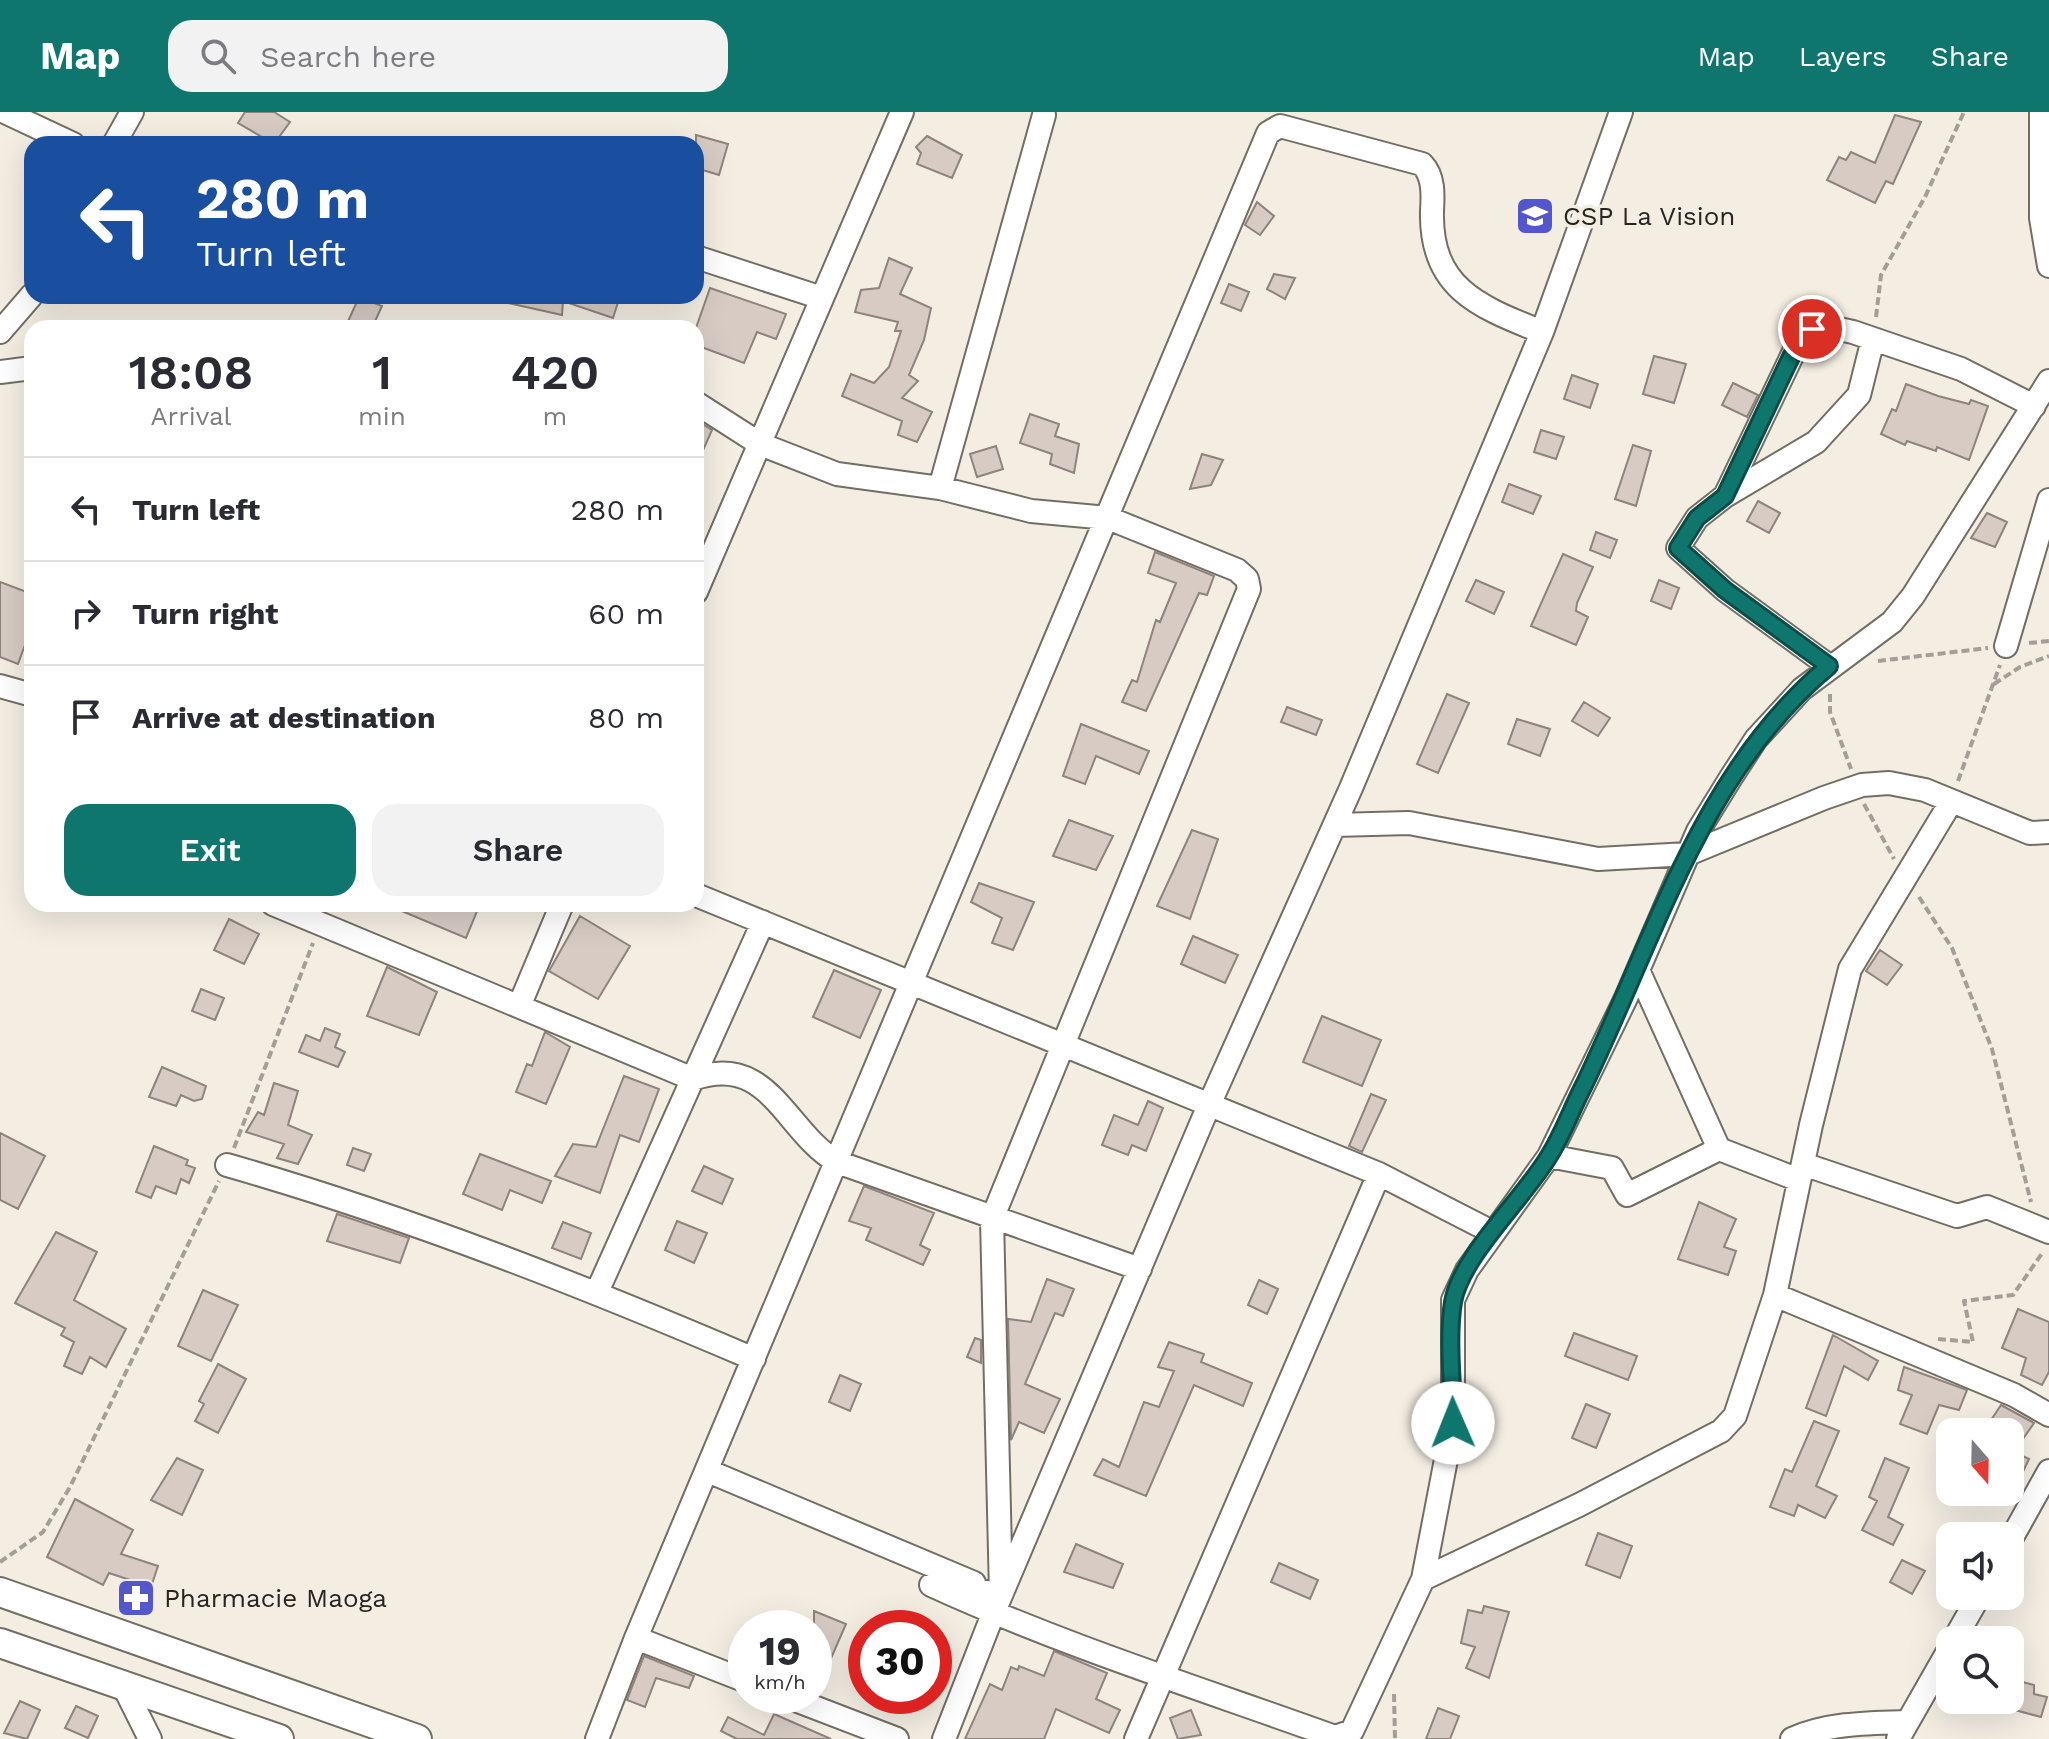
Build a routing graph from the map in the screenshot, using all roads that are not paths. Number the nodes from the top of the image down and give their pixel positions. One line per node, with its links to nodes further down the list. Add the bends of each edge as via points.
1 (5, 112): 7 (street)
2 (132, 112): 8 (street)
3 (902, 112): 11 (street)
4 (1621, 112): 14 (street)
5 (2041, 112): 10 (street, via 2041,218)
6 (1044, 115): 22 (street)
7 (56, 136)
8 (118, 136)
9 (704, 260): 11 (street)
10 (2049, 266)
11 (822, 298): 21 (street)
12 (24, 304): 13 (street)
13 (0, 332)
14 (1542, 332): 25 (street, via 1505,319 1457,289 1436,246 1430,179 1422,164 1273,128); 32 (street)
15 (1873, 339): 19 (street, via 1961,369); 23 (street, via 1859,395 1816,442); 23 (street, via 1825,326 1801,337)
16 (24, 369): 17 (street)
17 (0, 372)
18 (2049, 381): 19 (street)
19 (2034, 406): 28 (street, via 1913,596 1892,622)
20 (704, 408): 21 (street)
21 (760, 444): 22 (street, via 837,474); 26 (street)
22 (940, 488): 25 (street, via 1031,511)
23 (1725, 496): 28 (street, via 1697,518 1678,548 1725,590)
24 (2049, 500): 27 (street)
25 (1108, 518): 40 (street); 42 (street, via 1237,570 1249,589)
26 (704, 574)
27 (2006, 646)
28 (1829, 666): 34 (street, via 1756,739)
29 (0, 686): 30 (street)
30 (24, 693)
31 (1951, 802): 33 (street, via 2030,833); 34 (street, via 1889,783 1858,787); 49 (street, via 1850,969)
32 (1335, 825): 34 (street, via 1409,823 1598,859); 44 (street)
33 (2049, 832)
34 (1688, 854): 39 (street)
35 (704, 898): 38 (street)
36 (292, 912): 41 (street)
37 (559, 912): 41 (street)
38 (763, 922): 40 (street); 43 (street)
39 (1638, 970): 45 (street); 46 (street)
40 (913, 983): 42 (street); 47 (street)
41 (520, 1004): 43 (street)
42 (1064, 1045): 44 (street); 51 (street)
43 (693, 1079): 47 (street, via 716,1071 736,1073 758,1085); 55 (street)
44 (1209, 1105): 50 (street); 54 (street)
45 (1719, 1149): 46 (street, via 1627,1195 1612,1168); 49 (street)
46 (1549, 1156): 53 (street)
47 (837, 1162): 51 (street); 57 (street)
48 (227, 1165): 55 (street, via 344,1198)
49 (1801, 1172): 52 (street, via 1957,1216 1987,1207); 56 (street)
50 (1379, 1174): 53 (street); 69 (street)
51 (992, 1219): 54 (street); 64 (street)
52 (2043, 1230)
53 (1492, 1232): 62 (street, via 1453,1300 1453,1423)
54 (1140, 1269): 64 (street)
55 (597, 1292): 57 (street)
56 (1775, 1295): 58 (street, via 1975,1378); 62 (street, via 1735,1416 1721,1431)
57 (754, 1359): 59 (street)
58 (2049, 1415)
59 (708, 1471): 64 (street); 65 (street)
60 (2049, 1471): 61 (street)
61 (2021, 1522)
62 (1423, 1579): 69 (street, via 1352,1731 1344,1736)
63 (0, 1592): 75 (main road)
64 (997, 1604): 69 (street); 78 (street)
65 (636, 1638): 68 (street); 76 (street)
66 (0, 1643): 70 (main road)
67 (1936, 1672): 72 (street)
68 (728, 1674)
69 (1163, 1677): 79 (street)
70 (123, 1685): 73 (street); 74 (main road)
71 (832, 1714): 77 (street)
72 (1902, 1730): 80 (street, via 1846,1725)
73 (150, 1739)
74 (279, 1739)
75 (417, 1739)
76 (597, 1739)
77 (897, 1739)
78 (944, 1739)
79 (1136, 1739)
80 (1792, 1739)

